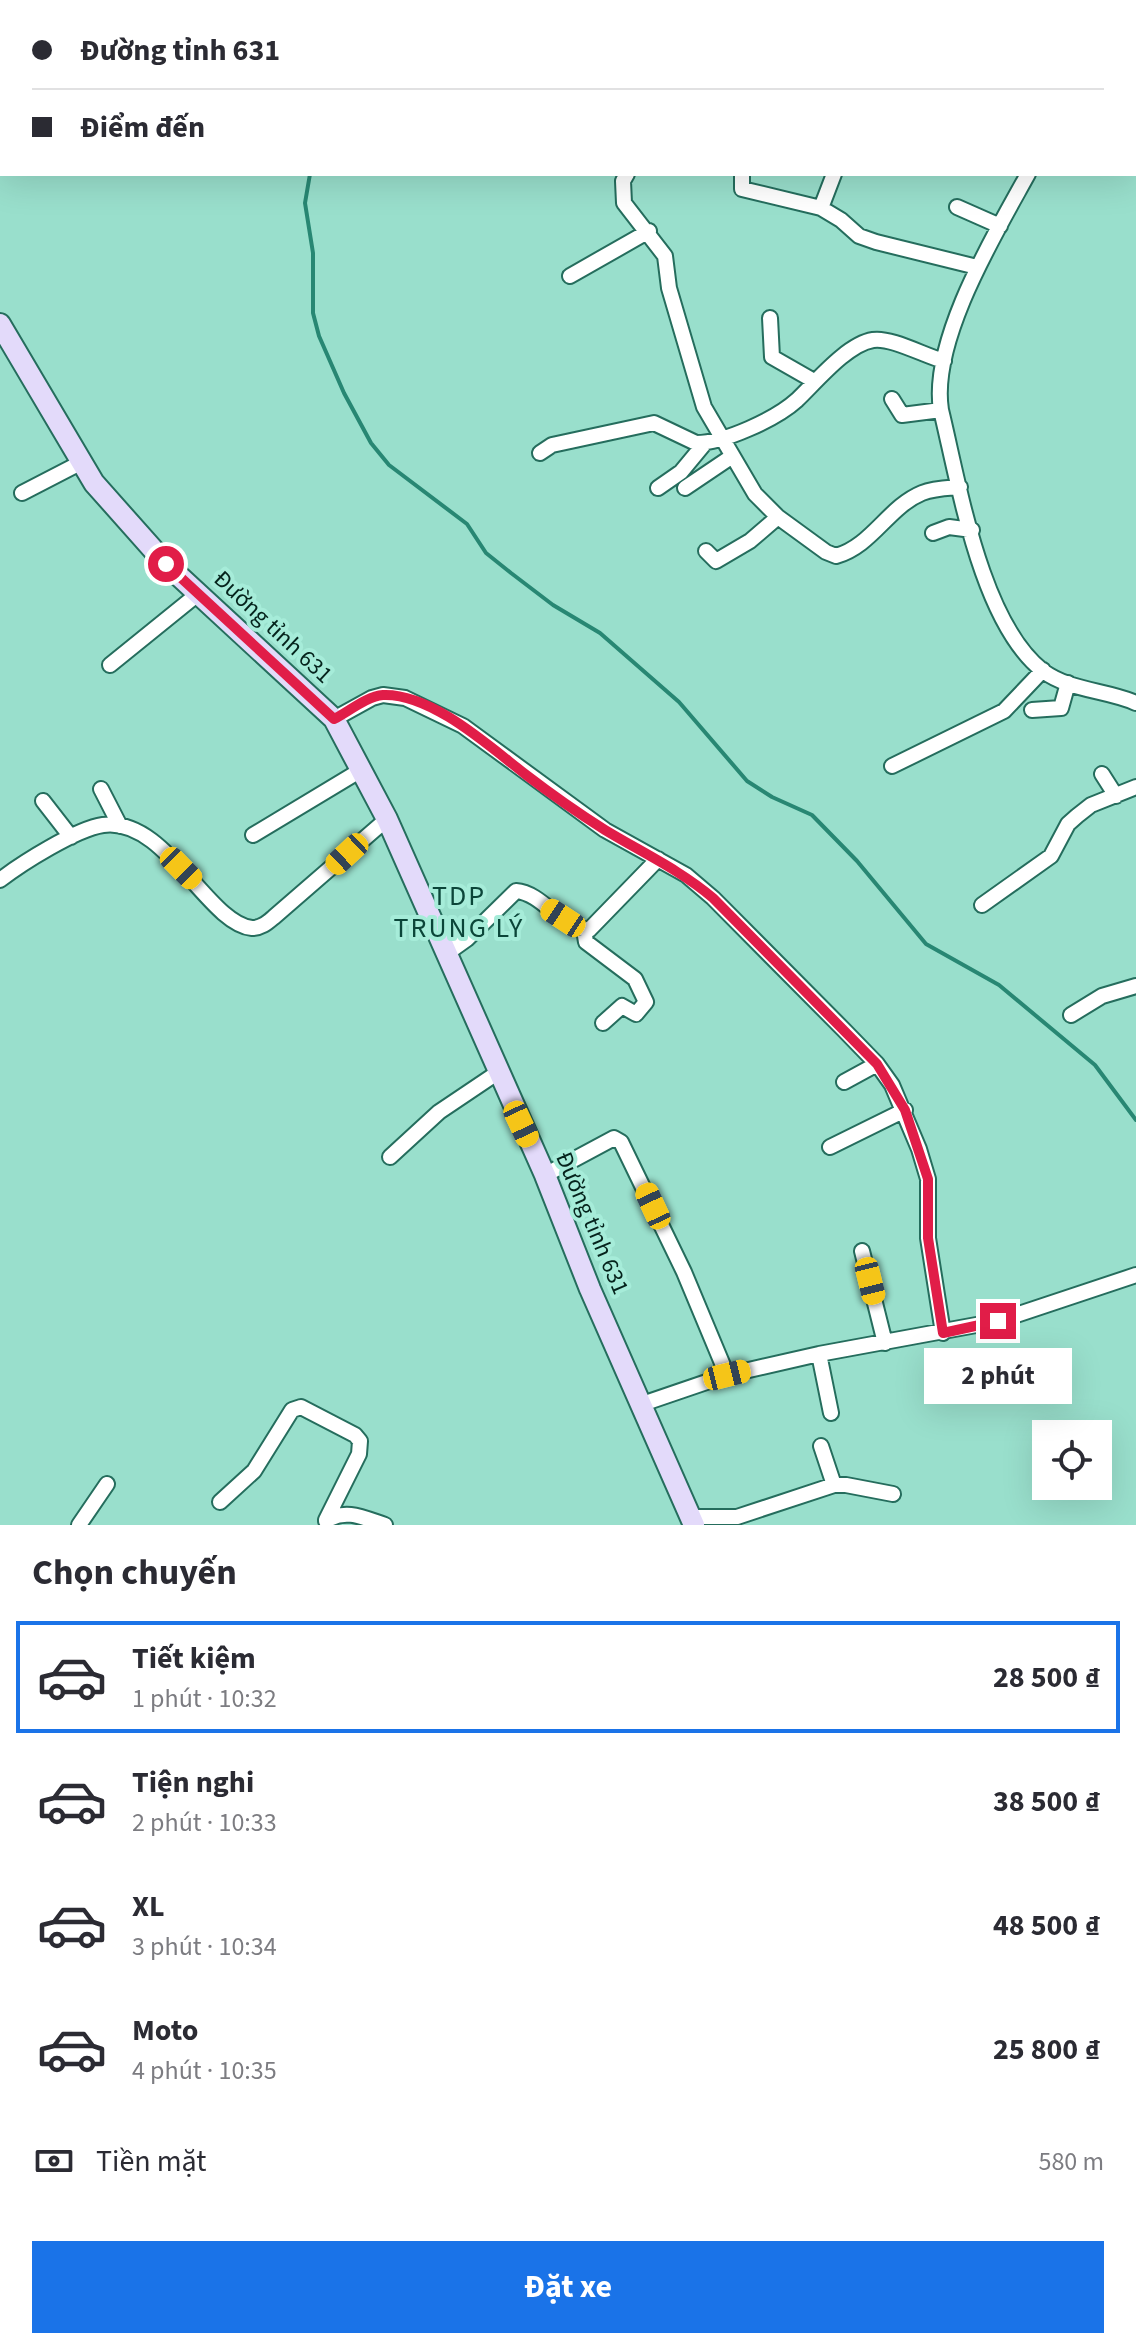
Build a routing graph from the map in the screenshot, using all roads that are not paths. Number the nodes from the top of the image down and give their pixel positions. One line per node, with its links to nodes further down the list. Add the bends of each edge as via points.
1 (626, 176): 8 (street, via 624,203)
2 (741, 176): 6 (street, via 742,189)
3 (833, 176): 6 (street)
4 (1027, 176): 7 (street)
5 (957, 207): 7 (street)
6 (821, 208): 9 (street, via 859,236)
7 (1000, 226): 9 (street)
8 (649, 231): 10 (street); 17 (street, via 665,256 669,288 704,407)
9 (977, 267): 13 (street)
10 (570, 276)
11 (770, 318): 14 (street, via 772,357)
12 (0, 324): 21 (main road, Đường tỉnh 631)
13 (944, 361): 14 (street, via 889,341 870,340); 16 (street)
14 (814, 381): 17 (street, via 782,411)
15 (892, 399): 16 (street, via 902,415)
16 (941, 410): 22 (street)
17 (723, 437): 18 (street); 20 (street)
18 (705, 443): 19 (street, via 654,423 552,445); 23 (street, via 681,472)
19 (540, 453)
20 (731, 457): 24 (street); 26 (street)
21 (82, 462): 25 (street); 30 (main road, Đường tỉnh 631, via 94,483 166,564)
22 (960, 487): 26 (street, via 908,500 860,544 836,556); 27 (street)
23 (658, 488)
24 (685, 488)
25 (22, 493)
26 (778, 517): 29 (street, via 716,561)
27 (972, 530): 28 (street, via 949,527); 32 (street, via 997,609)
28 (933, 533)
29 (706, 551)
30 (199, 593): 31 (street); 36 (main road, Đường tỉnh 631)
31 (110, 665)
32 (1043, 670): 33 (street); 37 (street, via 1004,711)
33 (1068, 683): 34 (street); 35 (street, via 1061,708)
34 (1136, 703)
35 (1032, 710)
36 (334, 719): 38 (main road, Đường tỉnh 631); 48 (street, via 383,695 427,707 463,726 605,830)
37 (892, 766)
38 (361, 770): 44 (main road, Đường tỉnh 631); 46 (street)
39 (1102, 774): 42 (street)
40 (1136, 787): 42 (street)
41 (101, 789): 45 (street)
42 (1116, 796): 50 (street, via 1077,816 1051,856)
43 (43, 801): 47 (street)
44 (387, 819): 45 (street, via 263,926 252,928 225,912 157,845); 52 (main road, Đường tỉnh 631)
45 (120, 826): 47 (street, via 105,825)
46 (253, 835)
47 (71, 837): 49 (street)
48 (658, 859): 51 (street, via 595,926); 56 (street, via 713,898)
49 (0, 880)
50 (982, 905)
51 (584, 930): 52 (street, via 516,891); 55 (street, via 586,942 635,979 646,1002 636,1014 622,1006)
52 (446, 954): 57 (main road, Đường tỉnh 631)
53 (1136, 986): 54 (street, via 1102,996)
54 (1071, 1015)
55 (603, 1023)
56 (877, 1064): 58 (street); 59 (street)
57 (497, 1073): 61 (street, via 439,1112); 62 (main road, Đường tỉnh 631)
58 (844, 1082)
59 (905, 1110): 60 (street); 65 (street, via 928,1179 928,1238)
60 (830, 1147)
61 (390, 1157)
62 (545, 1175): 68 (street, via 614,1138 621,1142); 69 (main road, Đường tỉnh 631)
63 (862, 1251): 66 (street)
64 (1136, 1275): 65 (street, via 998,1321)
65 (943, 1333): 66 (street)
66 (885, 1343): 67 (street)
67 (819, 1354): 68 (street); 70 (street)
68 (727, 1375): 69 (street)
69 (642, 1404): 76 (main road, Đường tỉnh 631)
70 (831, 1413)
71 (821, 1446): 73 (street)
72 (107, 1484): 78 (street)
73 (834, 1485): 74 (street); 76 (street, via 737,1517)
74 (893, 1494)
75 (220, 1502): 77 (street, via 254,1471 292,1410 301,1407 360,1441 359,1454)
76 (692, 1521)
77 (324, 1523): 79 (street, via 348,1513)
78 (79, 1525)
79 (385, 1525)

